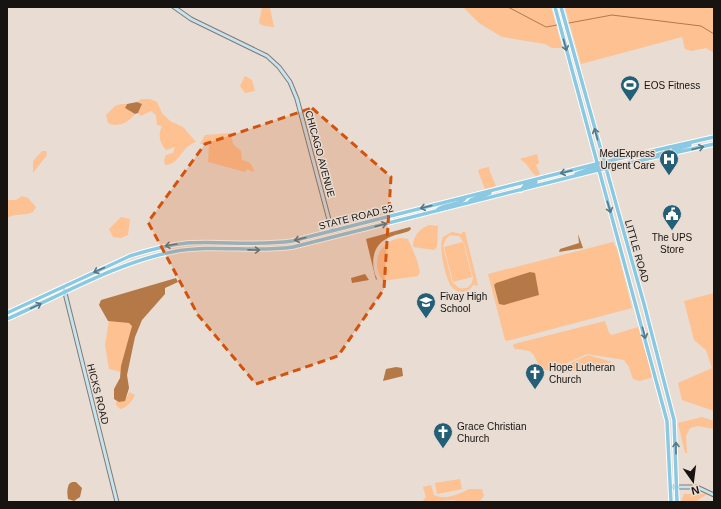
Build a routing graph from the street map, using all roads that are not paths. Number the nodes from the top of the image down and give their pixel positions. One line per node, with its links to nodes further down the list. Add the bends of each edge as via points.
1 (174, 7): 20 (street, CHICAGO AVENUE, via 191,19 267,56 290,82 297,99)
2 (555, 7): 11 (main road, LITTLE ROAD, one-way to 11)
3 (561, 7): 10 (main road, LITTLE ROAD, one-way to 3)
4 (714, 137): 5 (main road, STATE ROAD 52)
5 (692, 143): 7 (main road, STATE ROAD 52); 8 (main road, via 673,150)
6 (714, 144): 8 (main road, STATE ROAD 52, one-way to 6)
7 (669, 148): 9 (main road, via 668,151); 10 (main road, STATE ROAD 52)
8 (671, 154): 9 (main road, STATE ROAD 52)
9 (647, 159): 12 (main road, STATE ROAD 52)
10 (604, 162): 11 (main road, STATE ROAD 52); 12 (main road, LITTLE ROAD)
11 (597, 166): 12 (main road, STATE ROAD 52); 13 (main road, STATE ROAD 52, one-way to 13); 16 (main road, STATE ROAD 52, via 570,177); 26 (main road, LITTLE ROAD, one-way to 26, via 668,421)
12 (606, 168): 27 (main road, LITTLE ROAD, one-way to 12, via 674,420)
13 (544, 177): 14 (main road, STATE ROAD 52); 16 (main road, via 525,185)
14 (513, 185): 15 (main road, STATE ROAD 52); 16 (main road)
15 (500, 188): 17 (main road, STATE ROAD 52); 18 (main road)
16 (521, 190): 18 (main road, STATE ROAD 52)
17 (466, 197): 19 (main road); 20 (main road, STATE ROAD 52, one-way to 20)
18 (468, 203): 19 (main road, STATE ROAD 52)
19 (436, 211): 22 (main road, STATE ROAD 52, one-way to 19, via 166,253 194,249 293,248)
20 (332, 231): 21 (main road, STATE ROAD 52, one-way to 21, via 276,243 188,243)
21 (134, 255): 22 (main road); 24 (main road, STATE ROAD 52, one-way to 24)
22 (135, 262): 23 (main road, STATE ROAD 52)
23 (65, 291): 25 (main road, STATE ROAD 52, one-way to 23); 29 (street, HICKS ROAD)
24 (7, 312)
25 (7, 320)
26 (671, 487): 27 (street); 30 (main road, LITTLE ROAD)
27 (676, 487): 28 (street, via 697,487); 31 (main road, LITTLE ROAD)
28 (714, 495)
29 (117, 502)
30 (671, 502)
31 (676, 502)

